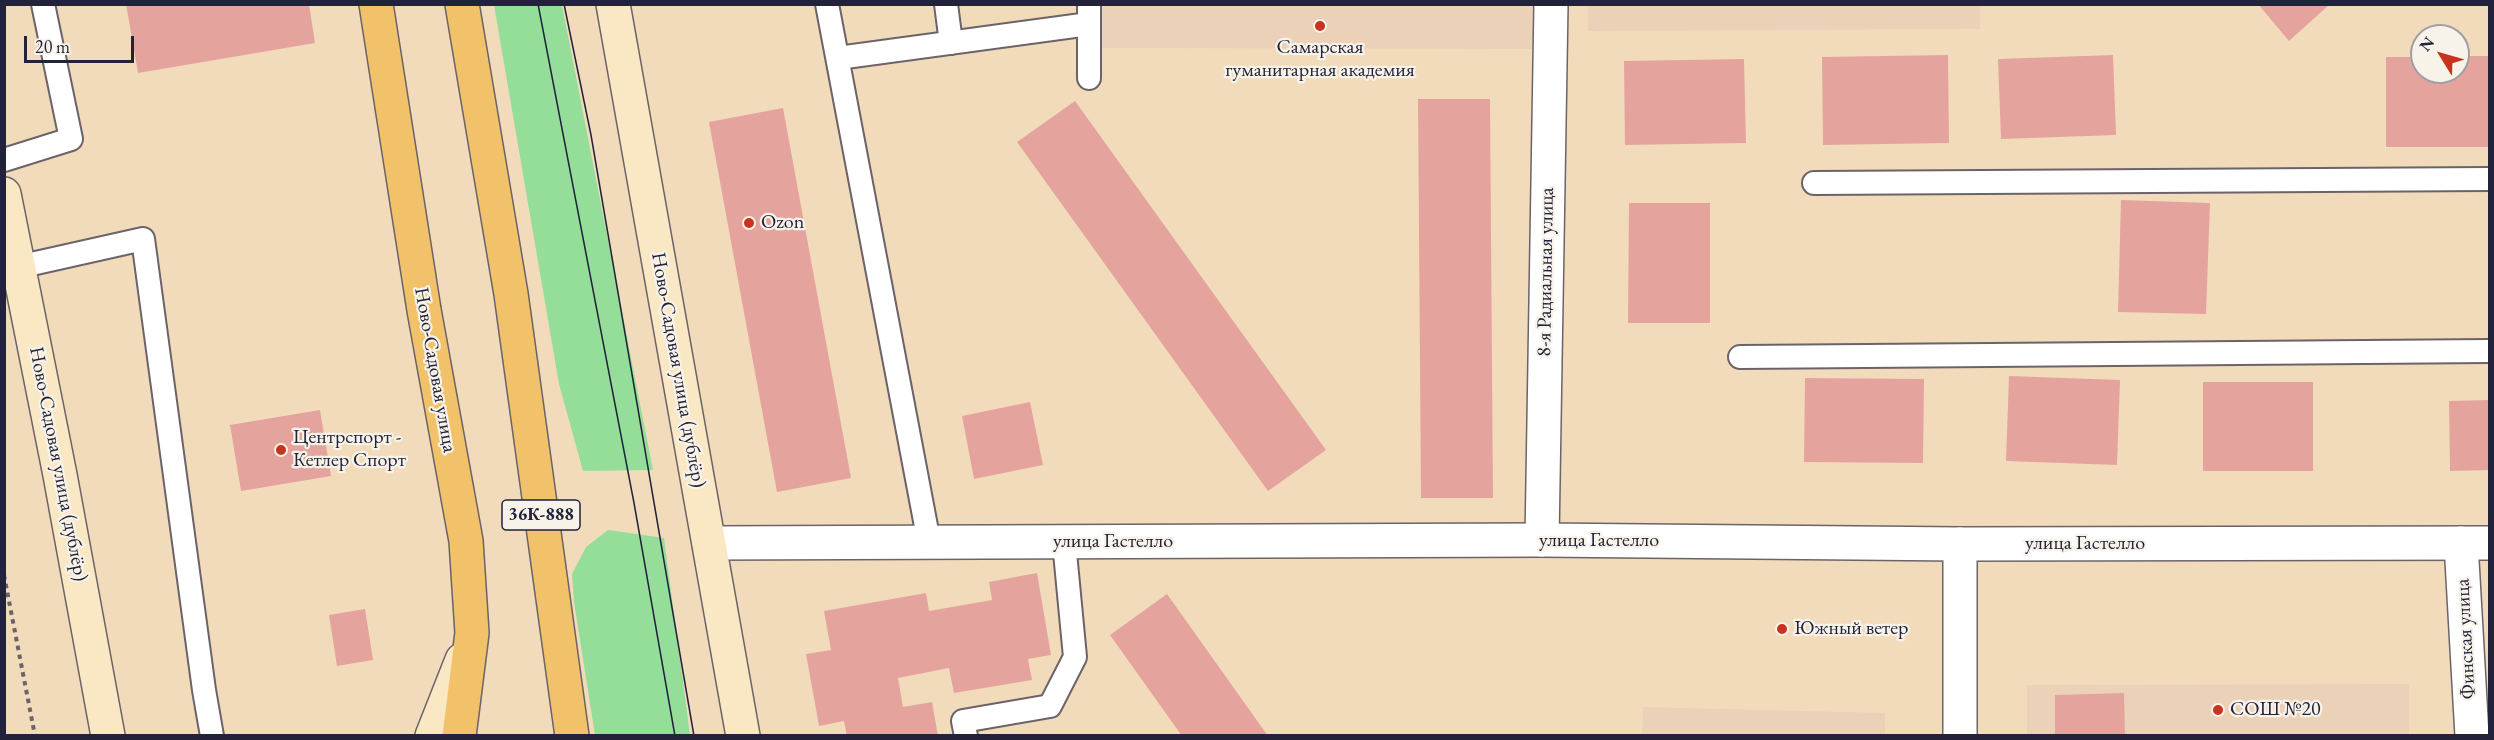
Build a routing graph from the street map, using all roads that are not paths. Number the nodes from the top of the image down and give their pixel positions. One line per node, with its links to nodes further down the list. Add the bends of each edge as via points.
1 (43, 4): 12 (lane, via 71,140)
2 (376, 4): 25 (main road, Ново-Садовая улица, via 424,310 466,541)
3 (462, 4): 30 (main road, 36К-888, via 511,294)
4 (613, 4): 22 (main road, Ново-Садовая улица (дублёр))
5 (827, 4): 10 (lane)
6 (946, 4): 9 (lane)
7 (1551, 4): 19 (street, 8-я Радиальная улица)
8 (1089, 14): 9 (lane); 11 (lane)
9 (951, 43): 10 (lane)
10 (838, 58): 20 (lane)
11 (1089, 78)
12 (4, 160)
13 (2490, 179): 14 (lane)
14 (1814, 183)
15 (4, 194): 16 (main road, Ново-Садовая улица (дублёр))
16 (18, 267): 26 (main road, Ново-Садовая улица (дублёр)); 27 (lane, via 143,239)
17 (2490, 351): 18 (lane)
18 (1740, 357)
19 (1542, 540): 21 (street, улица Гастелло); 24 (street, улица Гастелло)
20 (929, 542): 21 (street, улица Гастелло); 22 (street, улица Гастелло)
21 (1064, 542): 32 (lane, via 1075,657 1070,667 1050,706 963,721)
22 (709, 543): 31 (main road, Ново-Садовая улица (дублёр))
23 (2475, 543): 24 (street, улица Гастелло); 34 (street, Финская улица)
24 (1960, 544): 33 (street)
25 (472, 633): 28 (main road); 29 (main road, Ново-Садовая улица)
26 (108, 735)
27 (212, 735)
28 (432, 735)
29 (459, 735)
30 (572, 735)
31 (743, 735)
32 (966, 735)
33 (1960, 735)
34 (2472, 735)

